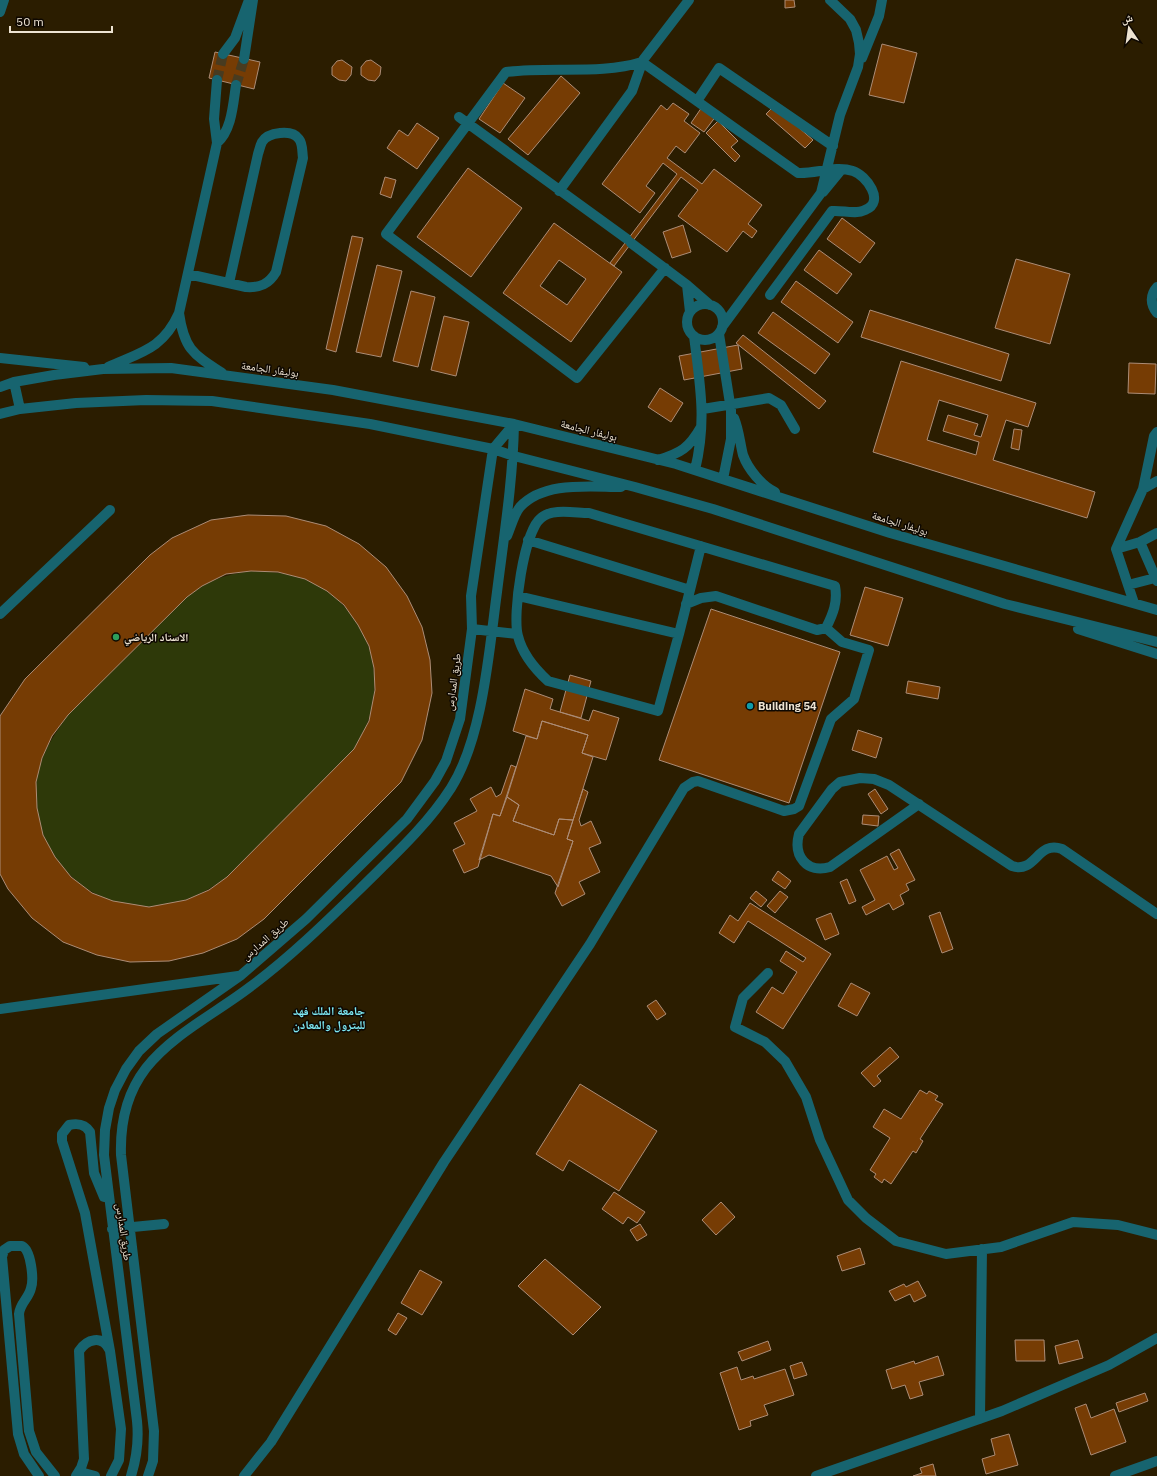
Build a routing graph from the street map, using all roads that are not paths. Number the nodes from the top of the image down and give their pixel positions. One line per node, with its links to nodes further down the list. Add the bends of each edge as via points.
1 (4, 0): 7 (street)
2 (249, 0): 8 (street, via 235,38)
3 (253, 0): 9 (street)
4 (689, 0): 10 (street)
5 (830, 0): 11 (street, via 850,19 856,30 859,43)
6 (882, 0): 11 (street, via 879,16)
7 (0, 12)
8 (224, 54)
9 (244, 59)
10 (642, 62): 14 (street); 16 (street, via 626,67 529,69 506,72); 21 (street, via 632,92)
11 (858, 67): 18 (street, via 840,115)
12 (216, 80): 17 (street, via 214,119)
13 (236, 85): 17 (street, via 228,128 225,137)
14 (696, 101): 18 (street, via 719,68); 19 (street, via 798,173)
15 (459, 117): 16 (street)
16 (468, 123): 21 (street); 23 (street, via 386,234 578,378)
17 (217, 143): 24 (street)
18 (833, 146): 19 (street)
19 (827, 169): 20 (street); 22 (street)
20 (841, 170): 22 (street); 28 (street, via 853,171 870,184 874,196 872,204 867,210 857,212 832,211)
21 (559, 191): 23 (street)
22 (821, 193): 33 (street)
23 (664, 268): 26 (street)
24 (188, 274): 25 (street); 31 (street)
25 (229, 283): 25 (street, via 246,288 263,286 276,272 303,158 300,140 296,135 274,134 263,141)
26 (687, 285): 29 (street); 30 (street)
27 (1157, 287): 32 (street, via 1152,293 1151,300)
28 (770, 295)
29 (710, 305): 30 (street, via 696,306); 33 (street, via 721,314)
30 (690, 312): 34 (street, via 687,324)
31 (179, 313): 36 (street, via 168,334 152,347); 37 (street, via 188,345 195,354)
32 (1157, 313)
33 (721, 331): 34 (street, via 707,340); 40 (street)
34 (694, 336): 42 (street)
35 (0, 358): 36 (street)
36 (103, 369): 37 (street, بوليفار الجامعة, via 171,368); 38 (street, بوليفار الجامعة)
37 (223, 374): 44 (street, بوليفار الجامعة, via 333,390)
38 (14, 382): 39 (street, بوليفار الجامعة); 41 (street)
39 (0, 387)
40 (731, 407): 42 (street); 46 (street, via 769,398 781,405); 52 (street, via 731,440); 56 (street, via 744,456 752,471 768,489)
41 (20, 409): 43 (street); 48 (street, via 146,400 212,402 370,424)
42 (703, 409): 45 (street)
43 (0, 414)
44 (514, 424): 48 (street); 49 (street); 50 (street, بوليفار الجامعة)
45 (702, 426): 50 (street, via 693,441 685,448); 51 (street, via 701,446)
46 (795, 429)
47 (1157, 432): 55 (street)
48 (493, 449): 49 (street); 74 (street, طريق المدارس, via 471,596)
49 (514, 456): 54 (street); 62 (street)
50 (658, 460): 51 (street, بوليفار الجامعة)
51 (695, 470): 52 (street, بوليفار الجامعة)
52 (723, 479): 56 (street, بوليفار الجامعة)
53 (1157, 481): 55 (street)
54 (635, 487): 62 (street, via 564,488 533,496 519,508); 70 (street, via 713,509)
55 (1143, 489): 63 (street)
56 (795, 502): 68 (street, بوليفار الجامعة, via 890,533)
57 (110, 510): 72 (street)
58 (1157, 533): 60 (street)
59 (528, 540): 61 (street, via 535,524 542,517 552,513 589,513); 66 (street); 67 (street)
60 (1140, 542): 63 (street); 64 (street)
61 (701, 546): 66 (street); 73 (street, via 835,586 837,598)
62 (503, 547): 75 (street)
63 (1116, 549): 65 (street)
64 (1156, 579): 65 (street)
65 (1128, 585): 68 (street)
66 (690, 590): 69 (street)
67 (518, 596): 76 (street); 77 (street)
68 (1134, 603): 71 (street, بوليفار الجامعة)
69 (686, 604): 73 (street, via 700,598 716,596 817,630); 77 (street)
70 (1004, 604): 78 (street); 79 (street)
71 (1157, 610)
72 (0, 614)
73 (826, 628): 102 (street, via 842,642 869,650 854,699 830,719 799,806 784,811 698,781 684,788 590,944 444,1162 271,1442)
74 (472, 629): 75 (street); 83 (street, طريق المدارس, via 460,719 446,761 424,797 407,819 306,919)
75 (492, 631): 76 (street); 87 (street, via 473,738 452,787 438,807 394,856 305,941 260,980 157,1055 133,1089 120,1134)
76 (517, 634): 77 (street, via 522,647 548,681 658,711)
77 (679, 634)
78 (1157, 642)
79 (1157, 654)
80 (919, 804): 80 (street, via 889,785 874,779 860,778 840,782 802,827 797,841 800,855 804,863 814,869 830,867); 81 (street, via 1017,868 1027,866 1046,848 1062,849)
81 (1157, 914)
82 (768, 973): 90 (street, via 743,998 736,1027 765,1042 785,1061 806,1097 820,1140 848,1200 896,1241 946,1254)
83 (240, 976): 84 (street); 85 (street, طريق المدارس, via 157,1034 139,1051 126,1069 111,1102 105,1130 104,1155)
84 (0, 1009)
85 (109, 1210): 88 (street, طريق المدارس); 92 (street, via 94,1173 90,1132 81,1124 69,1125 62,1134 62,1141 85,1213)
86 (164, 1224): 87 (street)
87 (129, 1227): 88 (street); 101 (street, via 154,1431 155,1446)
88 (112, 1229): 100 (street, طريق المدارس, via 138,1427 137,1457)
89 (1157, 1235): 90 (street, via 1118,1225 1073,1222 1001,1247)
90 (982, 1249): 93 (street)
91 (1157, 1338): 93 (street, via 1109,1365)
92 (110, 1351): 97 (street, via 107,1344 100,1340 83,1344 79,1351 84,1459); 99 (street, via 121,1429 119,1460)
93 (980, 1419): 103 (street)
94 (1157, 1461): 104 (street)
95 (39, 1476): 96 (street, via 24,1454 18,1434 2,1257 4,1250 10,1246 25,1248 30,1262 32,1288 22,1303 19,1314 29,1431 36,1452)
96 (55, 1476)
97 (76, 1476): 98 (street, via 84,1473)
98 (95, 1476)
99 (111, 1476)
100 (131, 1476)
101 (148, 1476)
102 (244, 1476)
103 (816, 1476)
104 (1116, 1476)

